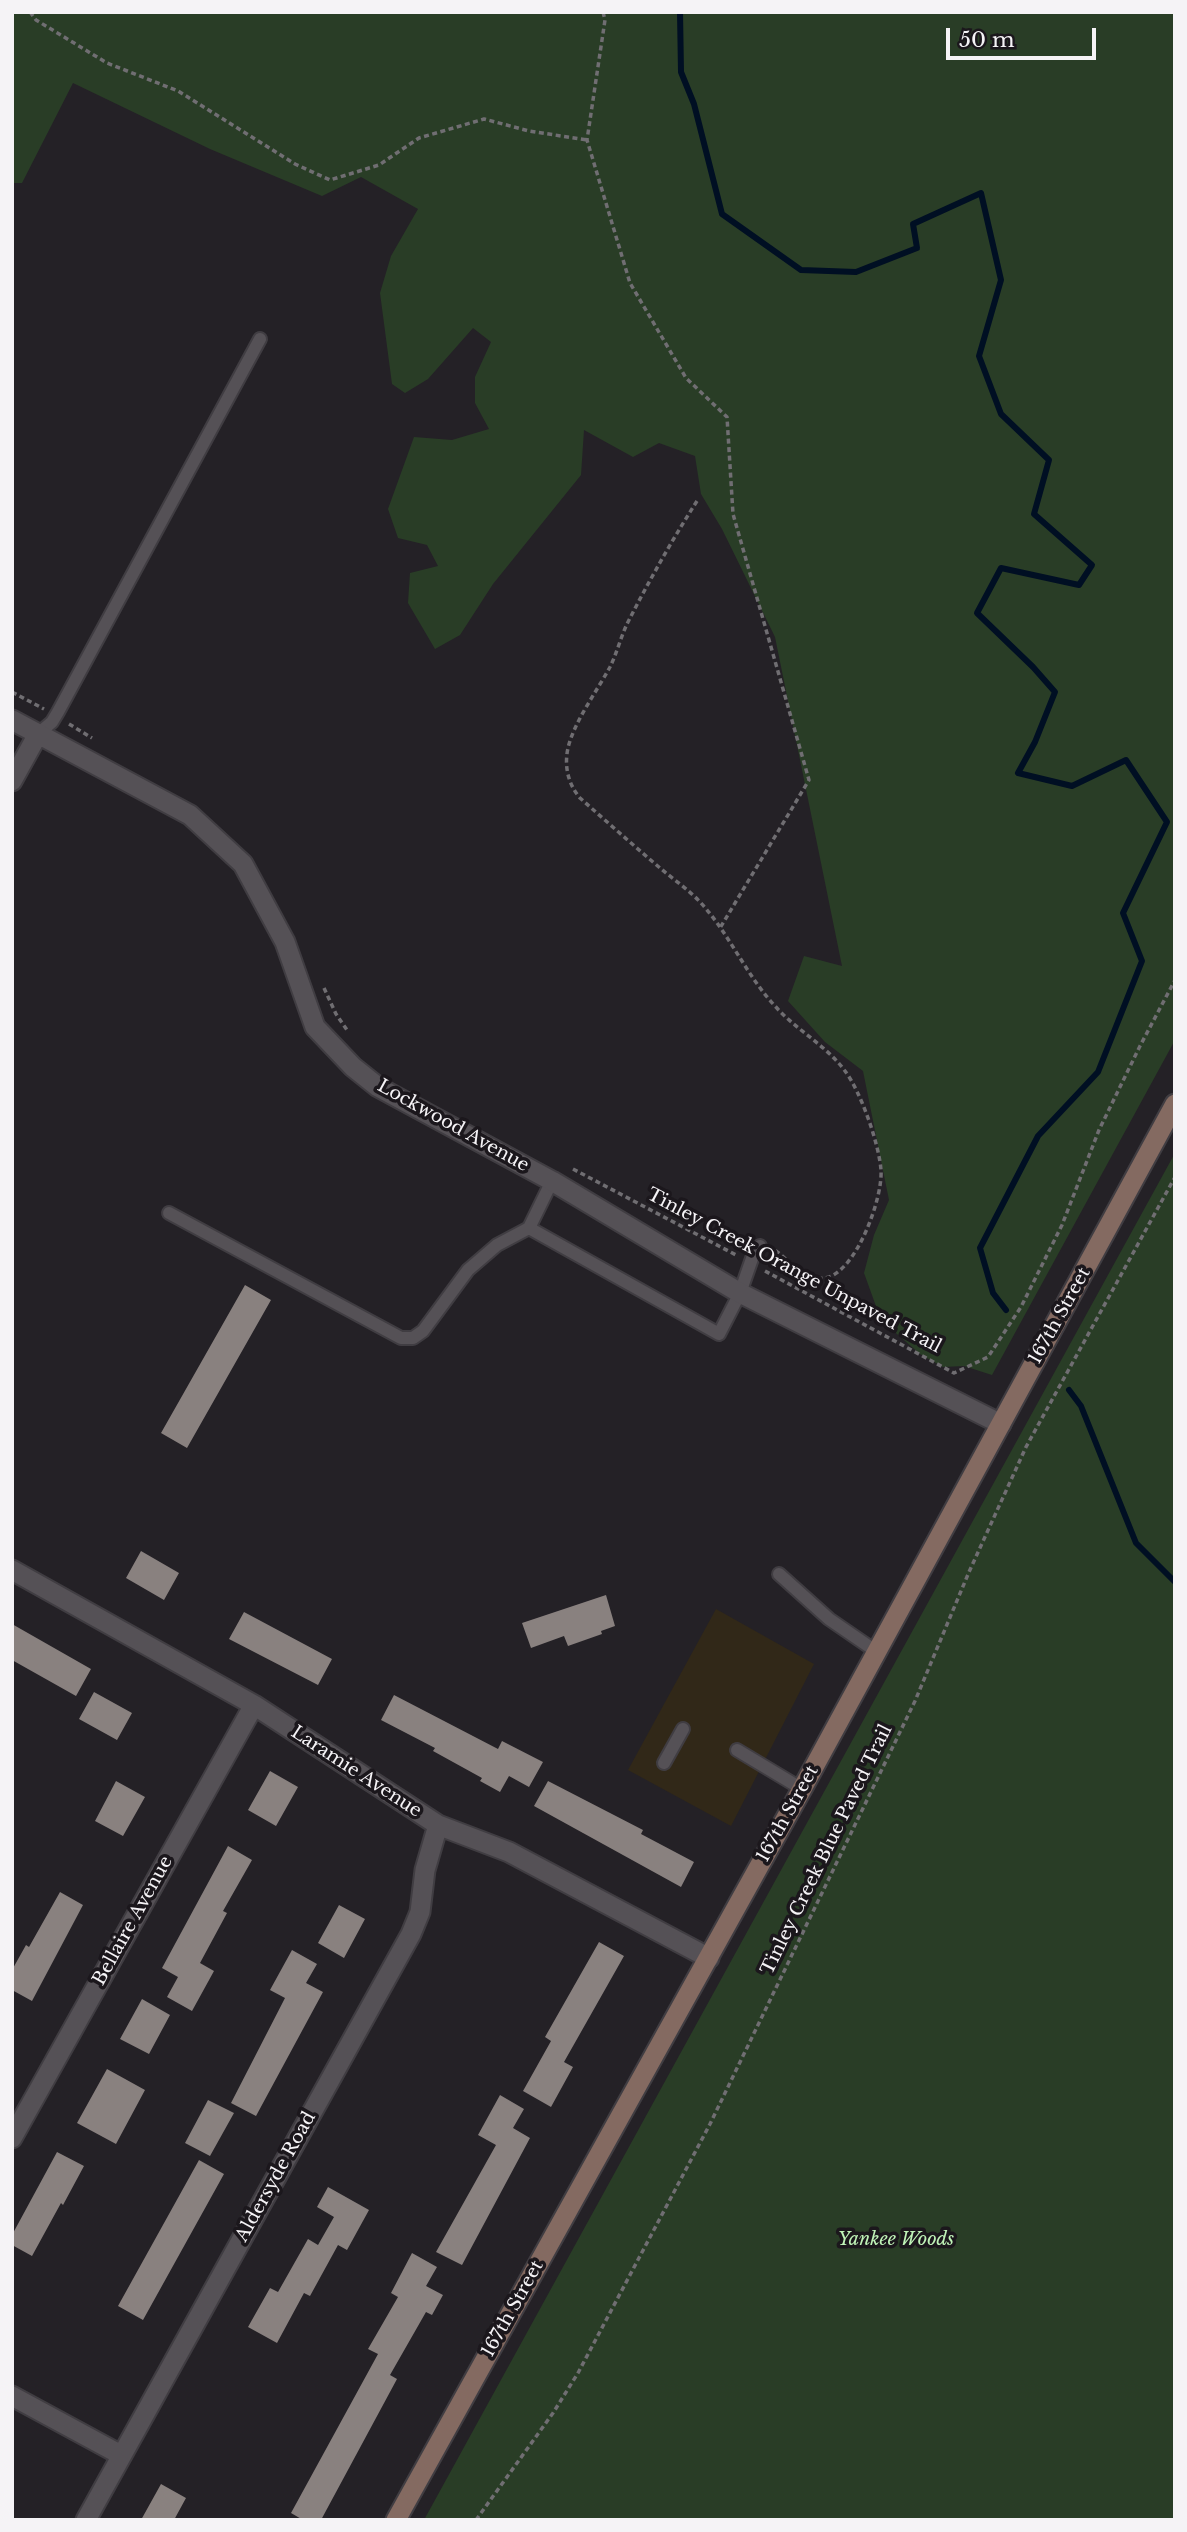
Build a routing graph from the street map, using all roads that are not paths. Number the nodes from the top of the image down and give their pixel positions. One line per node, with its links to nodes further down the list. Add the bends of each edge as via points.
1 (260, 339): 3 (lane, via 58,712)
2 (12, 720): 3 (street, Lockwood Avenue)
3 (38, 734): 4 (street); 6 (street, Lockwood Avenue, via 190,815 243,864 285,942 315,1027 353,1067 378,1087)
4 (12, 781)
5 (1175, 1104): 11 (main road, 167th Street)
6 (552, 1181): 8 (lane); 10 (street, Lockwood Avenue)
7 (169, 1213): 8 (lane, via 401,1338 413,1338 423,1331 468,1270 497,1245)
8 (529, 1227): 10 (lane, via 719,1334)
9 (760, 1246): 10 (lane)
10 (740, 1293): 11 (street, Lockwood Avenue)
11 (1001, 1424): 14 (main road, 167th Street)
12 (12, 1570): 15 (street, Laramie Avenue)
13 (779, 1574): 14 (lane, via 829,1619)
14 (877, 1652): 19 (main road, 167th Street)
15 (254, 1705): 20 (street, Laramie Avenue); 22 (street, Bellaire Avenue)
16 (683, 1729): 18 (lane)
17 (737, 1750): 19 (lane)
18 (664, 1763)
19 (802, 1789): 21 (main road, 167th Street)
20 (438, 1825): 21 (street, Laramie Avenue, via 509,1852); 25 (street, Aldersyde Road, via 411,1934)
21 (709, 1958): 27 (main road, 167th Street)
22 (18, 2116): 23 (street, Bellaire Avenue)
23 (12, 2138)
24 (12, 2396): 25 (street)
25 (121, 2455): 26 (street, Aldersyde Road)
26 (86, 2520)
27 (396, 2520)

